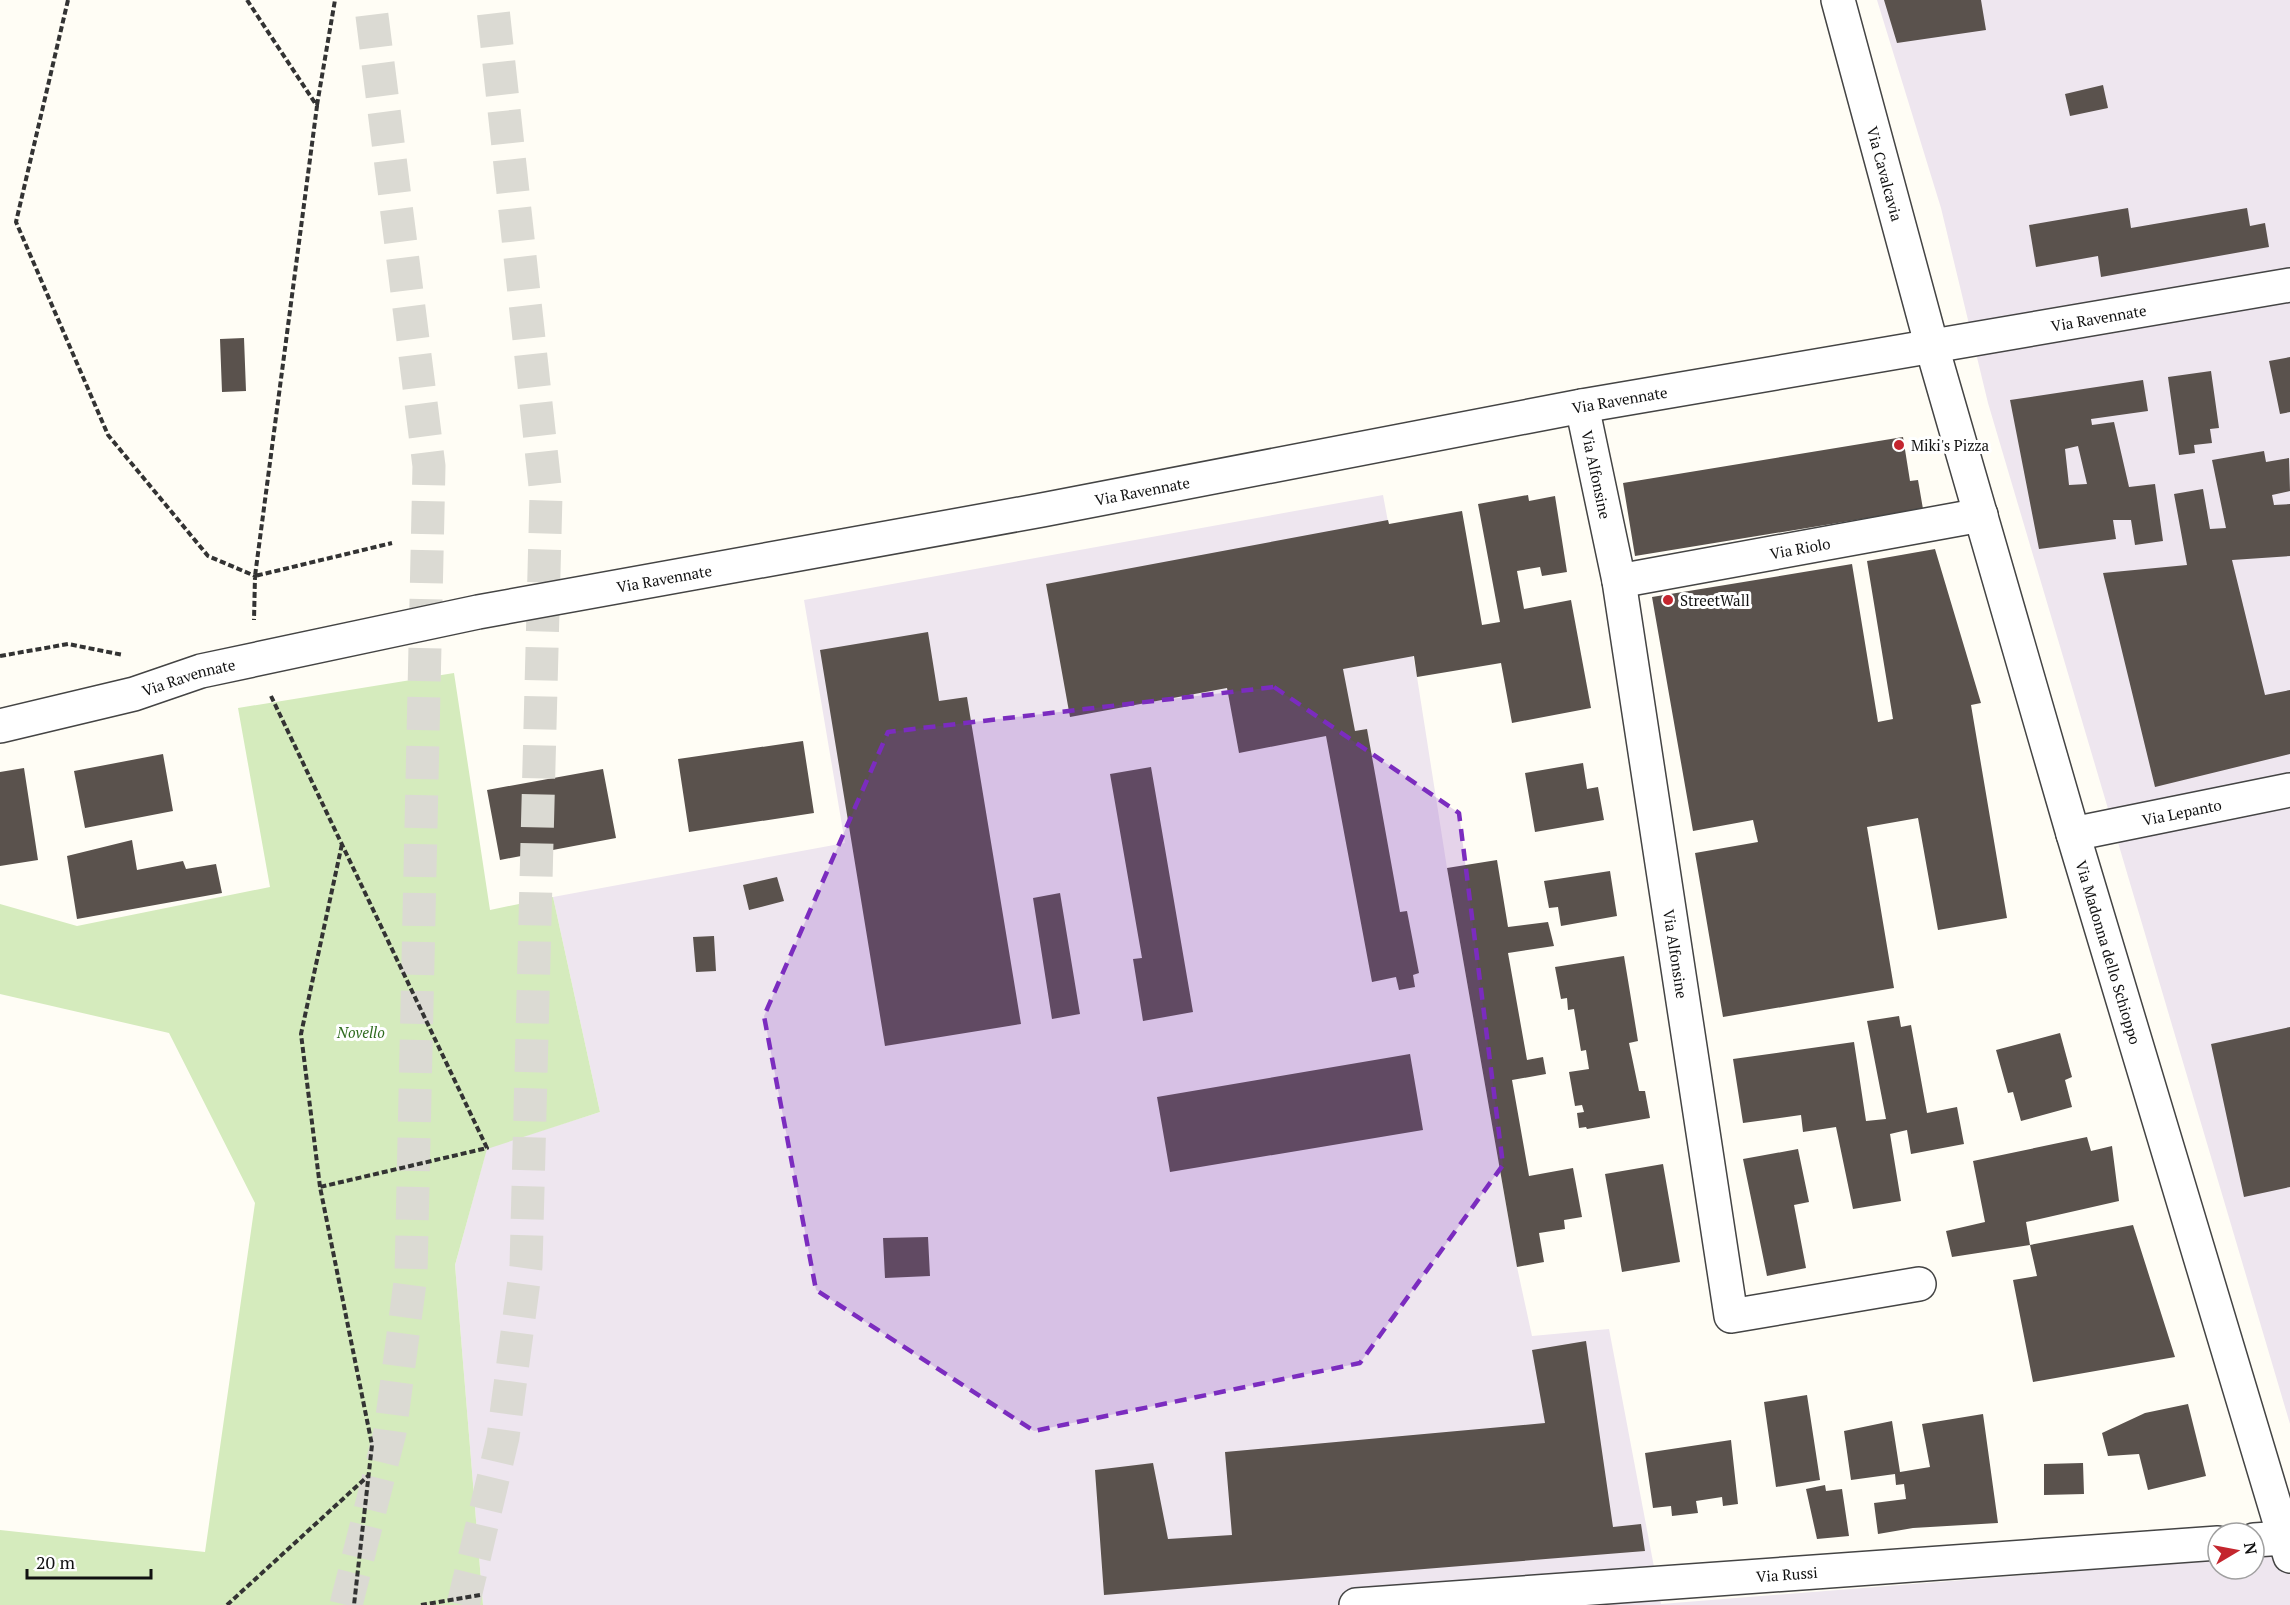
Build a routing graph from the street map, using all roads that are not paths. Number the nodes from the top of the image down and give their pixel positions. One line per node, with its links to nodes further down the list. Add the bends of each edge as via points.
1 (1839, 0): 3 (street, Via Cavalcavia)
2 (2290, 285): 3 (street, Via Ravennate)
3 (1932, 346): 4 (street, Via Ravennate); 5 (street, Via Madonna dello Schioppo)
4 (1582, 406): 6 (street, Via Alfonsine); 7 (street, Via Ravennate, via 1042,510 478,612 201,670 134,694)
5 (1981, 515): 6 (street, Via Riolo); 9 (street, Via Madonna dello Schioppo)
6 (1619, 581): 10 (street, Via Alfonsine, via 1731,1316)
7 (0, 726)
8 (2290, 790): 9 (street, Via Lepanto)
9 (2073, 834): 12 (street, Via Madonna dello Schioppo)
10 (1919, 1284)
11 (2206, 1544): 13 (street, Via Russi)
12 (2276, 1545)
13 (1356, 1605)

